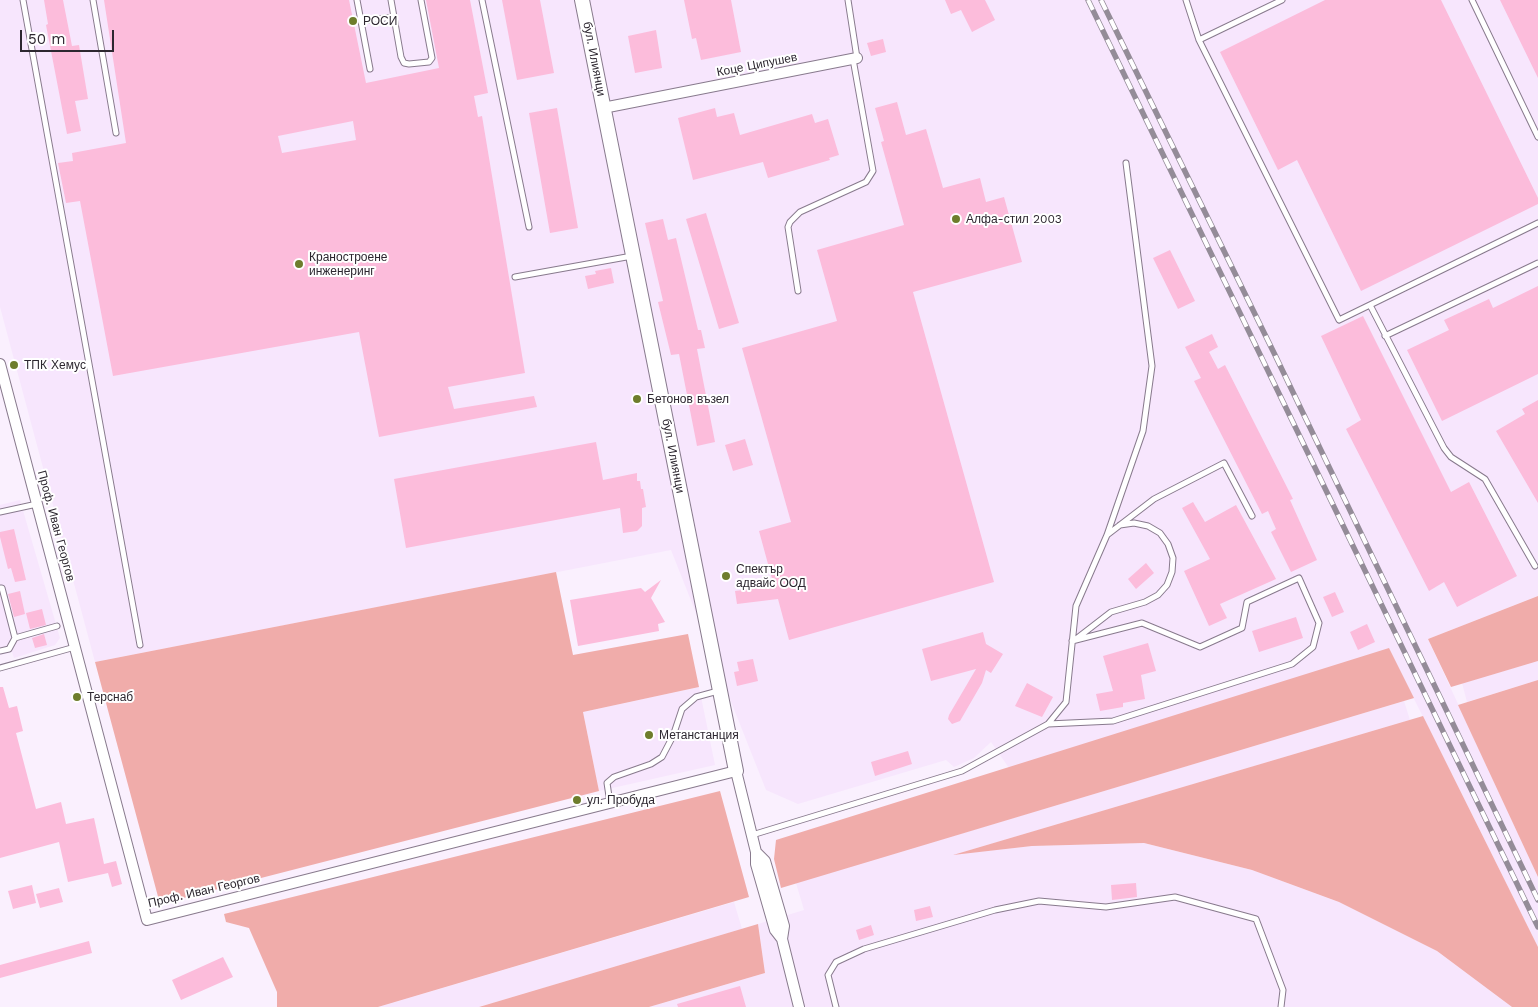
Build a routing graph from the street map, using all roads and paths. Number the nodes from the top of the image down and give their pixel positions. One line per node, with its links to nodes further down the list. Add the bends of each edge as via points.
1 (23, 0): 41 (lane)
2 (93, 0): 18 (lane)
3 (357, 0): 13 (lane)
4 (391, 0): 12 (lane)
5 (421, 0): 12 (lane, via 431,52 429,62 404,63)
6 (482, 0): 22 (lane)
7 (582, 0): 17 (street, бул. Илиянци)
8 (848, 0): 15 (lane)
9 (1186, 0): 14 (lane)
10 (1282, 0): 14 (lane)
11 (1472, 0): 19 (lane)
12 (394, 17): 13 (lane)
13 (361, 21): 16 (lane)
14 (1199, 40): 27 (lane, via 1339,320)
15 (855, 58): 17 (street, Коце Ципушев); 26 (lane, via 873,171 866,182 800,212 790,222 788,228)
16 (370, 69)
17 (604, 108): 23 (street, бул. Илиянци)
18 (116, 133)
19 (1538, 137)
20 (1126, 163): 35 (lane, via 1152,366 1143,431)
21 (1538, 223): 27 (lane)
22 (529, 227)
23 (633, 256): 25 (lane); 45 (street, бул. Илиянци)
24 (1538, 263): 28 (lane)
25 (515, 277)
26 (798, 291)
27 (1370, 305): 28 (lane)
28 (1385, 336): 36 (lane, via 1444,448 1451,457 1485,479)
29 (0, 364): 30 (street, Проф. Иван Георгов)
30 (5, 399): 31 (street, Проф. Иван Георгов)
31 (37, 504): 32 (lane); 42 (street, Проф. Иван Георгов)
32 (0, 512)
33 (1252, 516): 34 (lane, via 1224,463 1154,499)
34 (1120, 525): 35 (lane); 40 (lane, via 1134,523 1160,533 1173,558 1167,585 1145,602 1111,612)
35 (1107, 535): 40 (lane, via 1076,606)
36 (1535, 566)
37 (0, 588): 39 (lane)
38 (57, 626): 39 (lane)
39 (15, 638): 43 (lane, via 9,649)
40 (1072, 641): 46 (lane, via 1066,702); 46 (lane, via 1142,623 1200,647 1242,628 1247,602 1299,578 1319,623 1313,647 1292,664 1113,721)
41 (140, 645)
42 (75, 647): 44 (lane); 48 (street, Проф. Иван Георгов, via 147,920)
43 (0, 651)
44 (0, 668)
45 (720, 691): 47 (street, бул. Илиянци); 48 (lane, via 696,697 682,709 662,757 614,777 608,783)
46 (1048, 724): 49 (lane, via 962,771)
47 (736, 771): 48 (street, Проф. Иван Георгов); 49 (street, бул. Илиянци)
48 (610, 803)
49 (752, 835): 50 (street, бул. Илиянци, via 756,864 775,930 782,939)
50 (799, 1007)
51 (836, 1007): 52 (lane, via 828,975 836,962 864,949 995,910 1039,901 1106,907 1175,897 1256,919 1283,990)
52 (1281, 1007)

